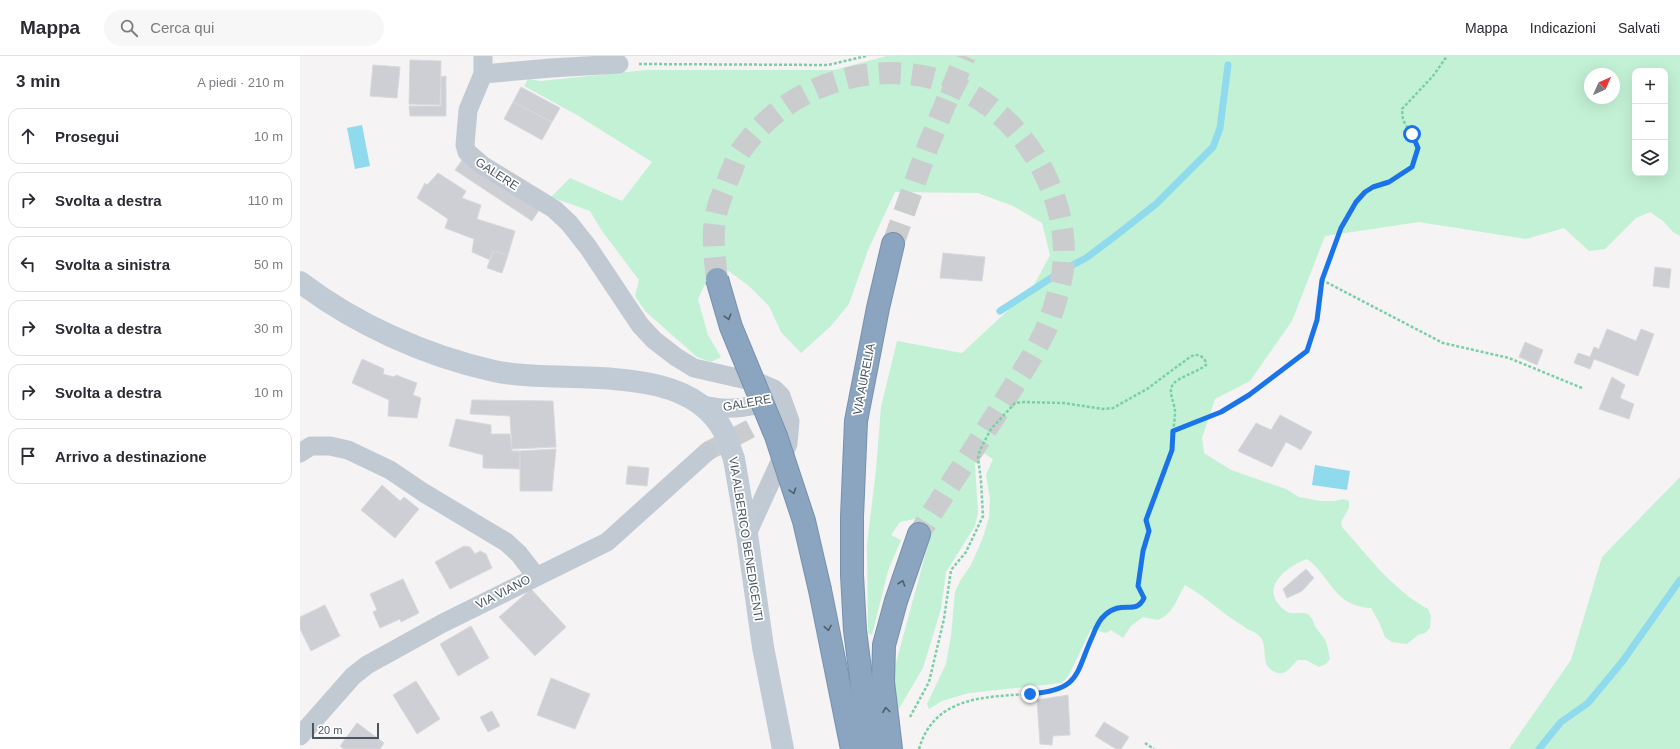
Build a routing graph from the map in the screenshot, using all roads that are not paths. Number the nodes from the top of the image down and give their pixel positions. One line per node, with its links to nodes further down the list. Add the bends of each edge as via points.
1 (618, 64): 2 (street, GALERE, via 552,68)
2 (483, 65): 6 (street, GALERE, via 468,110 465,145 467,152 482,165 554,209 569,223 640,325 654,340 694,368 760,383 774,389)
3 (893, 244): 16 (highway, VIA AURELIA, via 856,421 852,575 855,630)
4 (717, 279): 15 (highway, one-way to 15, bridge, via 731,327 776,436 804,521)
5 (300, 282): 7 (street, VIA ALBERICO BENEDICENTI, via 321,298 388,335 445,358 495,371 649,383 679,392)
6 (780, 396): 7 (street, GALERE, via 770,402 730,408 715,408); 10 (street, via 790,421 788,444)
7 (701, 404): 10 (street, VIA ALBERICO BENEDICENTI, bridge, via 714,415 725,434 734,459)
8 (708, 451): 12 (street, VIA VIANO, via 607,542)
9 (300, 453): 12 (street, via 310,446 348,450 390,470 506,542)
10 (748, 534): 14 (street, VIA ALBERICO BENEDICENTI, via 763,647)
11 (919, 534): 17 (highway, one-way to 11, via 883,682 884,645)
12 (536, 576): 13 (street, VIA VIANO, via 367,665)
13 (300, 736)
14 (783, 749)
15 (852, 749)
16 (870, 749)
17 (891, 749)

